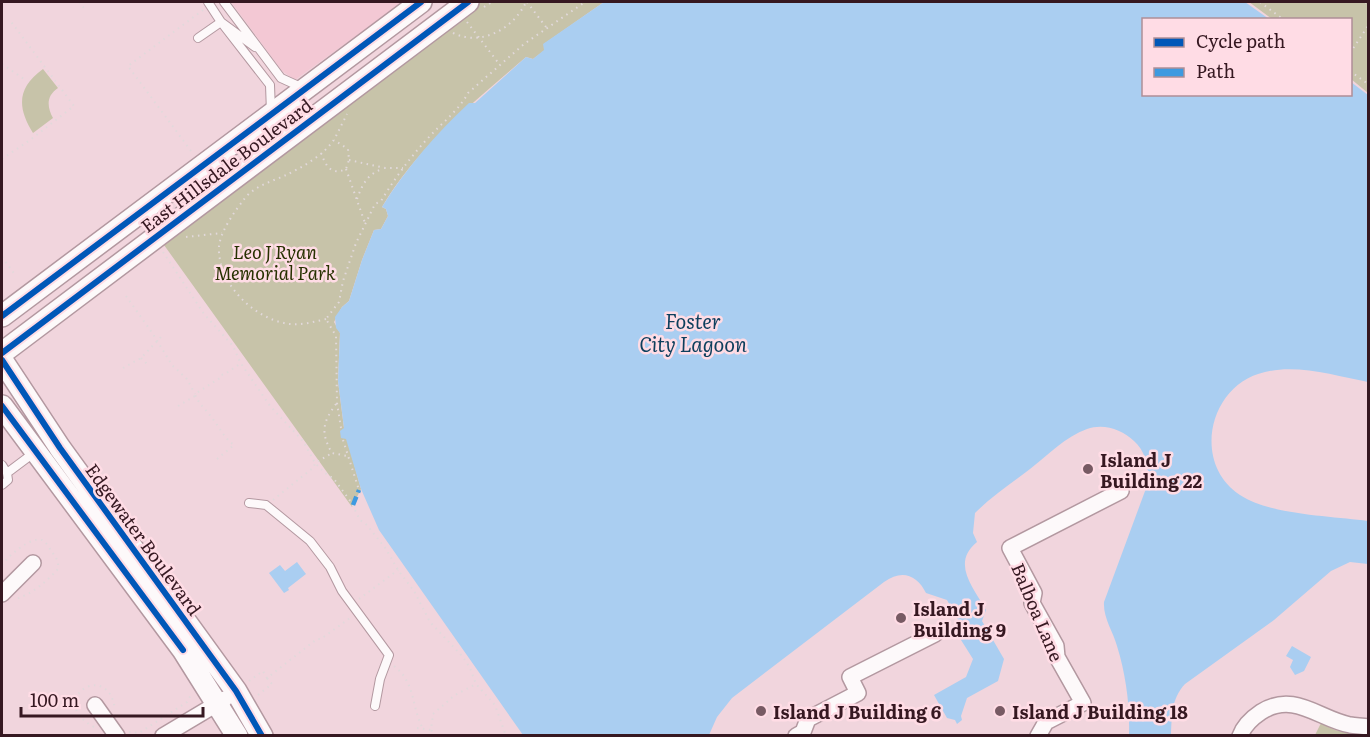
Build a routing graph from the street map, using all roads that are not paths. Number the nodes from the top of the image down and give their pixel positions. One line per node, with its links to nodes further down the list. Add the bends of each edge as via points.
1 (208, 2): 5 (lane)
2 (224, 2): 7 (lane)
3 (421, 2): 8 (main road, East Hillsdale Boulevard)
4 (476, 5): 11 (main road, East Hillsdale Boulevard)
5 (221, 22): 6 (lane); 7 (lane); 9 (lane, via 270,85)
6 (198, 38)
7 (262, 52): 8 (lane, via 281,78)
8 (304, 88): 9 (main road, East Hillsdale Boulevard)
9 (271, 113): 10 (main road, East Hillsdale Boulevard)
10 (2, 316)
11 (2, 353)
12 (2, 360): 23 (main road, Edgewater Boulevard, via 60,448)
13 (2, 406): 14 (main road, Edgewater Boulevard)
14 (36, 451): 16 (lane); 24 (main road, Edgewater Boulevard)
15 (2, 465): 16 (lane)
16 (7, 473): 17 (lane, via 8,480)
17 (2, 485)
18 (1121, 491): 33 (street, Balboa Lane, via 1010,548 1034,593 1032,603 1056,646 1057,657 1083,703 1046,722)
19 (249, 503): 26 (lane, via 266,505 310,541 389,655)
20 (33, 563): 21 (street)
21 (2, 594)
22 (935, 634): 32 (street, via 850,677 858,693 808,719 803,732)
23 (243, 686): 24 (street); 31 (main road, Edgewater Boulevard)
24 (218, 703): 29 (street); 30 (main road, Edgewater Boulevard)
25 (95, 705): 28 (street)
26 (375, 706)
27 (1368, 727): 34 (street, via 1351,726 1296,705 1280,705 1254,716)
28 (123, 734)
29 (163, 735)
30 (237, 735)
31 (262, 735)
32 (796, 735)
33 (1038, 735)
34 (1240, 735)

